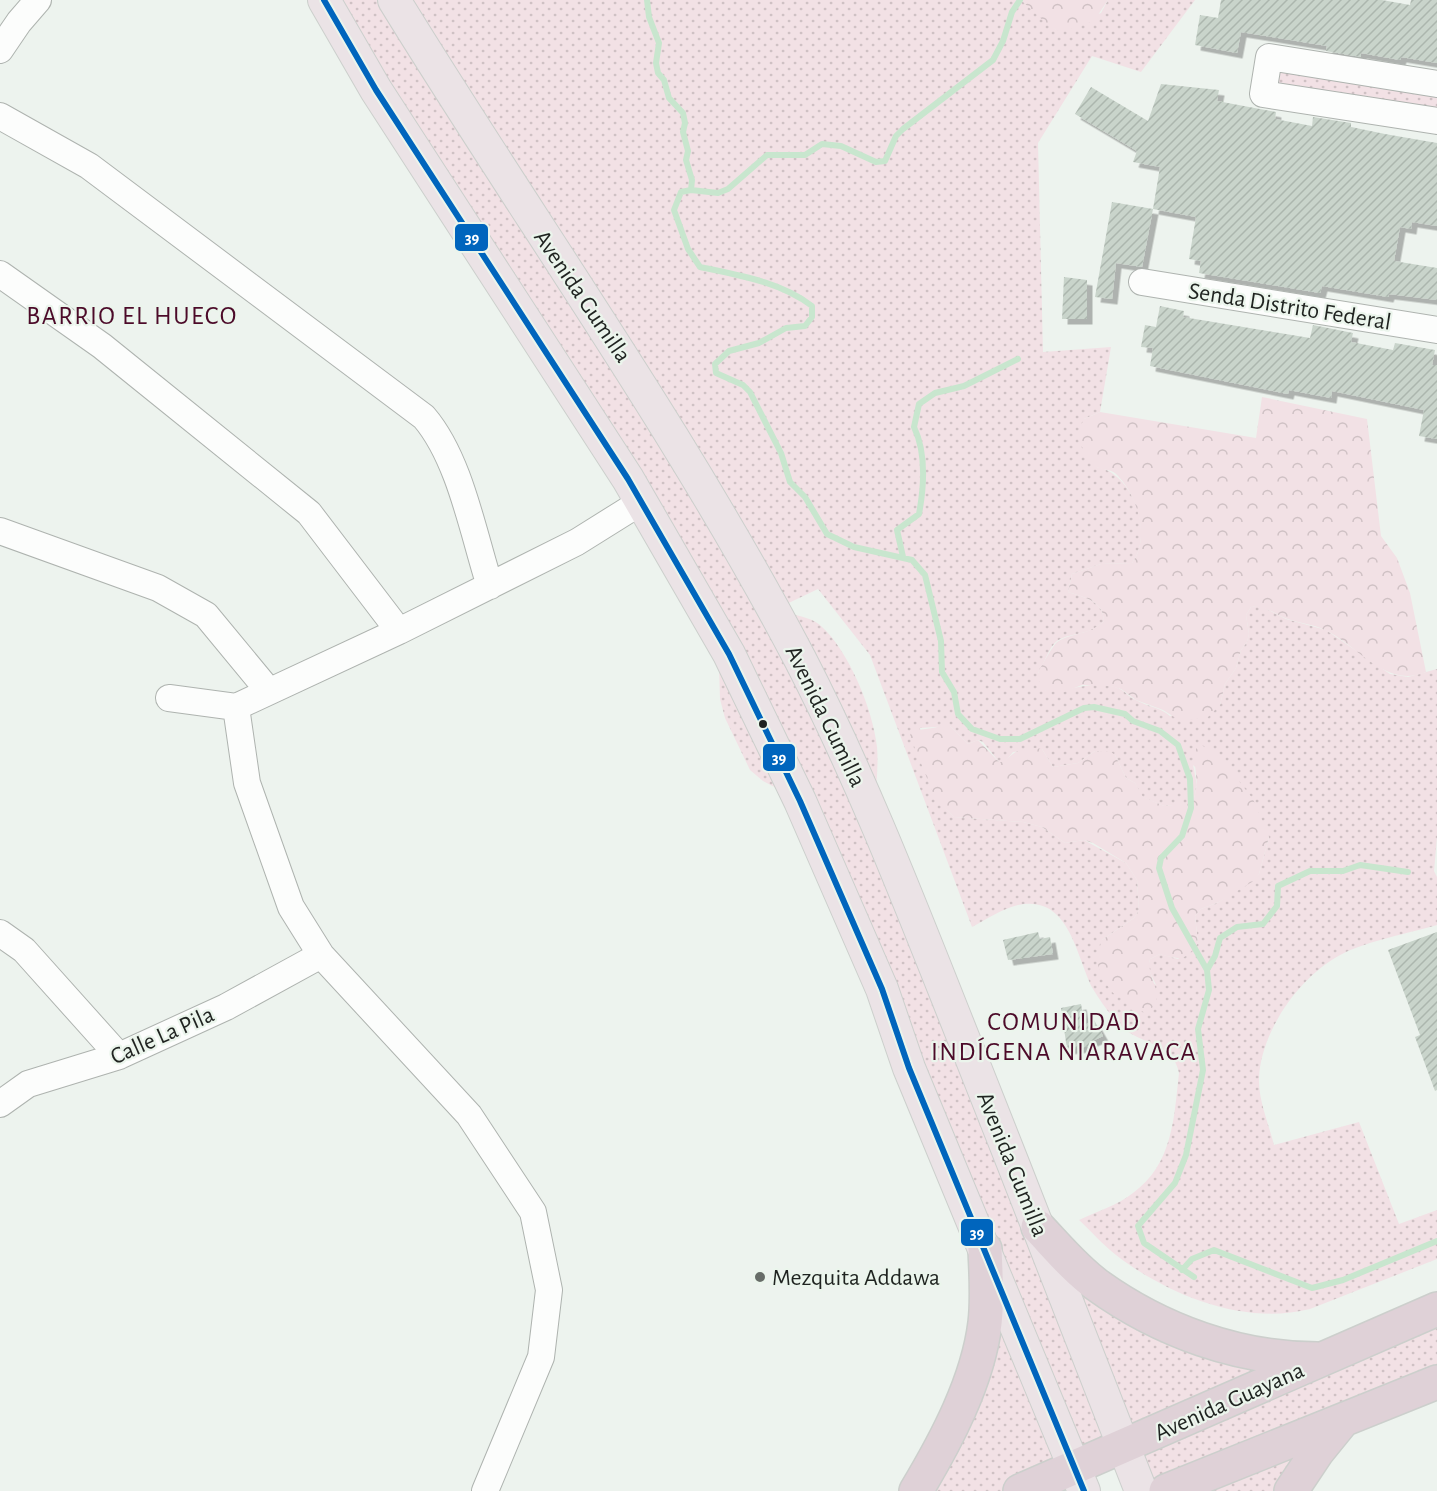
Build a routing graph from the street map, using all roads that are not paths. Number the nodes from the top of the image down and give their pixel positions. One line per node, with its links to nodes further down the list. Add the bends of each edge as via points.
1 (38, 0): 4 (street)
2 (324, 0): 11 (main road, via 376,90)
3 (394, 0): 22 (main road, Avenida Gumilla, via 531,219 642,385 799,658 882,836)
4 (0, 50)
5 (1437, 84): 7 (street, via 1269,57 1263,94)
6 (0, 116): 13 (street, via 89,166 424,417 435,430 454,471)
7 (1437, 122)
8 (0, 274): 14 (street, via 102,346 309,513)
9 (1142, 282): 10 (street, Senda Distrito Federal)
10 (1437, 330)
11 (641, 501): 13 (street, via 577,542); 23 (main road, via 729,654 805,812 882,989 909,1068)
12 (0, 531): 15 (street, via 158,588 206,615)
13 (490, 586): 14 (street)
14 (399, 631): 15 (street)
15 (268, 690): 17 (street)
16 (169, 698): 17 (street)
17 (236, 707): 19 (street, via 247,783 291,907)
18 (0, 933): 20 (street, via 24,951)
19 (321, 955): 20 (street, Calle La Pila, via 226,1007); 30 (street, via 469,1115 533,1212 549,1290 541,1357)
20 (119, 1056): 21 (street, Calle La Pila, via 28,1084)
21 (0, 1104)
22 (1038, 1227): 25 (highway, via 1096,1284 1126,1304 1197,1338 1261,1355); 28 (main road, Avenida Gumilla)
23 (985, 1249): 29 (main road); 31 (highway, via 986,1312 978,1355 947,1434)
24 (1437, 1309): 25 (highway, Avenida Guayana)
25 (1325, 1359): 28 (highway, Avenida Guayana)
26 (1437, 1382): 27 (highway)
27 (1345, 1418): 34 (highway); 35 (highway)
28 (1123, 1447): 29 (highway, Avenida Guayana); 33 (main road, Avenida Gumilla)
29 (1079, 1479): 32 (highway, Avenida Guayana)
30 (485, 1491)
31 (916, 1491)
32 (1020, 1491)
33 (1141, 1491)
34 (1166, 1491)
35 (1291, 1491)

